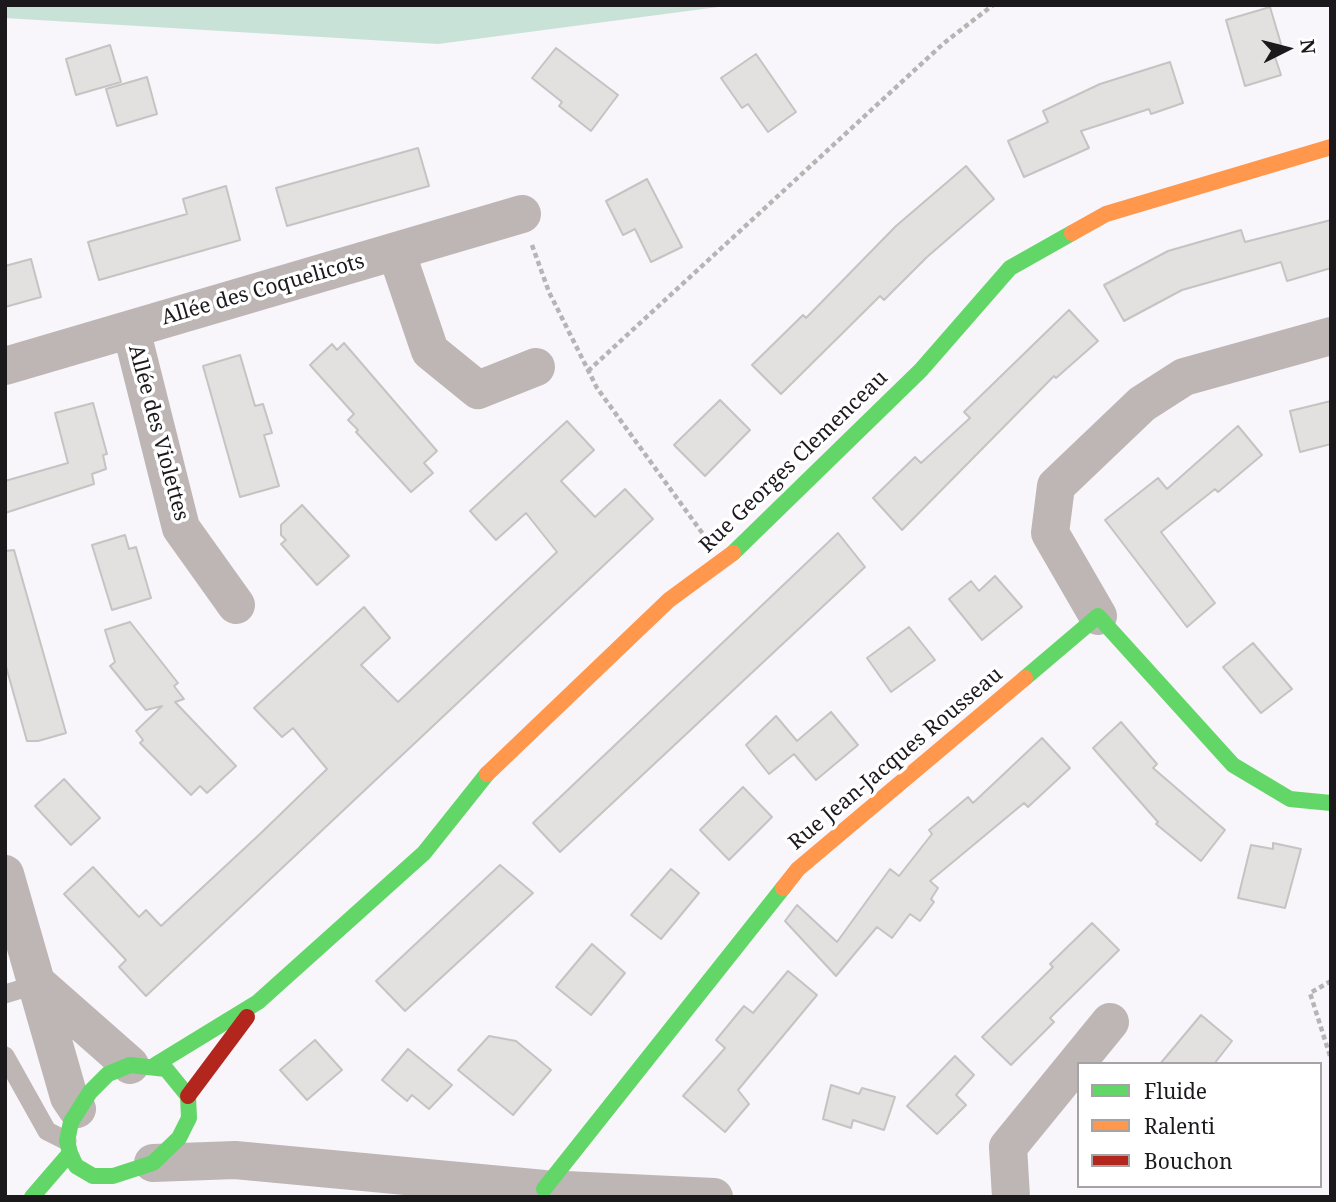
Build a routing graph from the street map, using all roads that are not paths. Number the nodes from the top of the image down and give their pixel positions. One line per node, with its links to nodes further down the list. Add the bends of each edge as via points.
1 (1331, 146): 13 (street, Rue Georges Clemenceau, via 1106,214 1010,268 921,370 725,561 669,600 477,783 424,853)
2 (522, 214): 3 (street, Allée des Coquelicots)
3 (396, 251): 4 (street, Allée des Coquelicots); 7 (street, via 430,351 478,390)
4 (131, 329): 6 (street, Allée des Coquelicots); 8 (street, Allée des Violettes, via 181,528)
5 (1331, 336): 9 (street, via 1184,377 1142,404 1056,486 1050,533)
6 (5, 366)
7 (536, 367)
8 (236, 605)
9 (1098, 616): 10 (street, via 1233,765 1290,799); 23 (street, Rue Jean-Jacques Rousseau, via 799,869)
10 (1331, 803)
11 (5, 874): 12 (street)
12 (22, 989): 18 (street); 20 (street, via 69,1097)
13 (258, 1002): 18 (street, Rue Georges Clemenceau); 19 (street, Rue Georges Clemenceau)
14 (1110, 1022): 16 (street)
15 (5, 1056): 20 (lane, via 47,1132)
16 (1077, 1062)
17 (1077, 1062): 26 (street, via 1008,1147)
18 (142, 1065): 19 (street, via 166,1069); 20 (street, Rue Georges Clemenceau, via 108,1074)
19 (189, 1107): 21 (street); 22 (street, Rue Georges Clemenceau, via 179,1138)
20 (72, 1135): 22 (street, Rue Georges Clemenceau, via 76,1166 87,1180); 24 (street, Rue Georges Clemenceau)
21 (234, 1160): 22 (street); 23 (street)
22 (153, 1163)
23 (544, 1189): 25 (street)
24 (32, 1197)
25 (714, 1197)
26 (1011, 1197)

